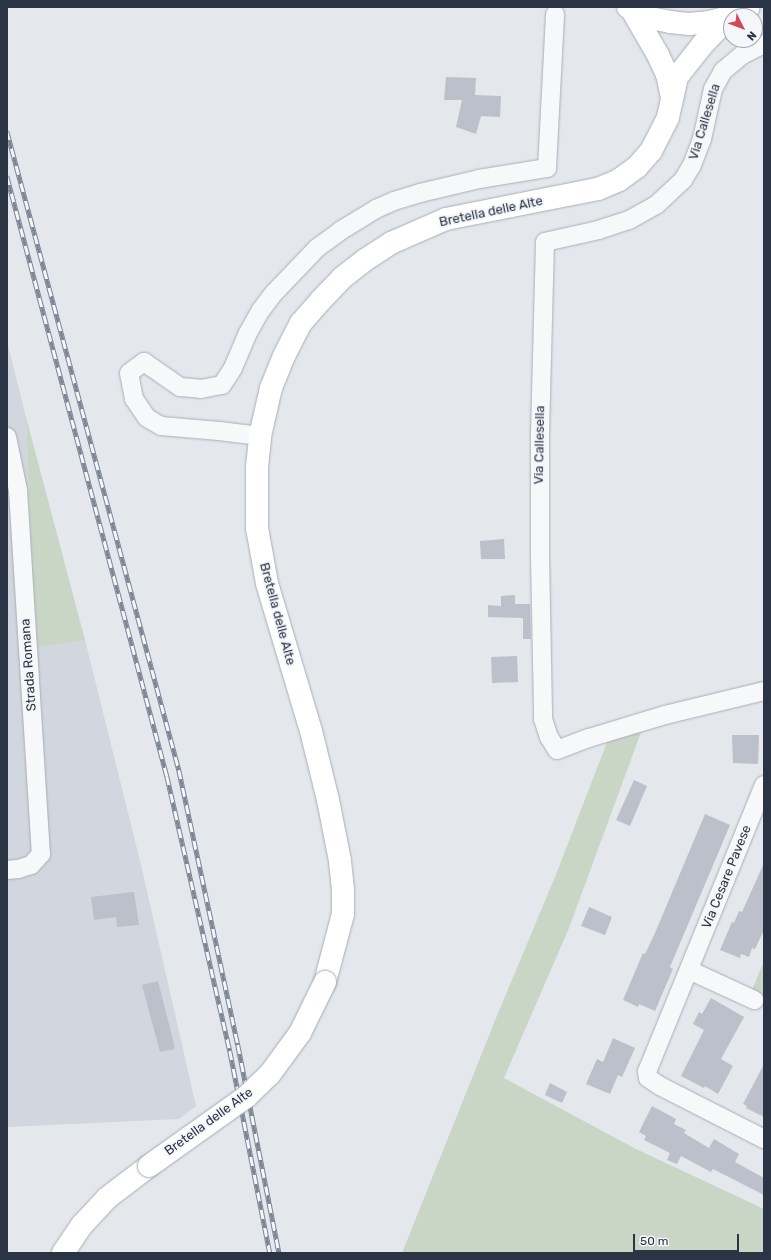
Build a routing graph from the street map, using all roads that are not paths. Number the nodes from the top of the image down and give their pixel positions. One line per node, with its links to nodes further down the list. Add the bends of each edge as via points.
1 (630, 8): 3 (main road, via 650,18 670,22 690,24); 6 (main road, Bretella delle Alte, via 667,74)
2 (555, 14): 7 (street, via 547,168 479,179 420,193 376,209 340,231 317,248 274,293 261,310 233,368 222,384 201,389 180,387 144,362 129,374 134,399 147,418 161,426)
3 (723, 19)
4 (723, 23): 6 (main road, Bretella delle Alte, via 677,77)
5 (764, 44): 9 (street, Via Callesella, via 742,55 723,71 713,89 702,139 692,165 683,180 656,205 629,220 545,242 540,439 543,719 557,750 665,715)
6 (672, 97): 7 (main road, Bretella delle Alte, via 668,117 651,151 637,167 619,180 598,189 446,219 391,243 342,278 301,323 271,388)
7 (260, 436): 15 (main road, Bretella delle Alte, bridge, via 257,528 267,583 311,731 328,800 340,861 343,914 325,982 300,1033 270,1074 246,1097 108,1198 82,1225)
8 (7, 437): 11 (street, Strada Romana, via 18,490 41,854 30,865)
9 (764, 691)
10 (764, 785): 12 (street, Via Cesare Pavese)
11 (7, 870)
12 (689, 970): 13 (street); 14 (street, Via Cesare Pavese, via 647,1071 648,1078)
13 (754, 1000)
14 (764, 1139)
15 (63, 1253)

